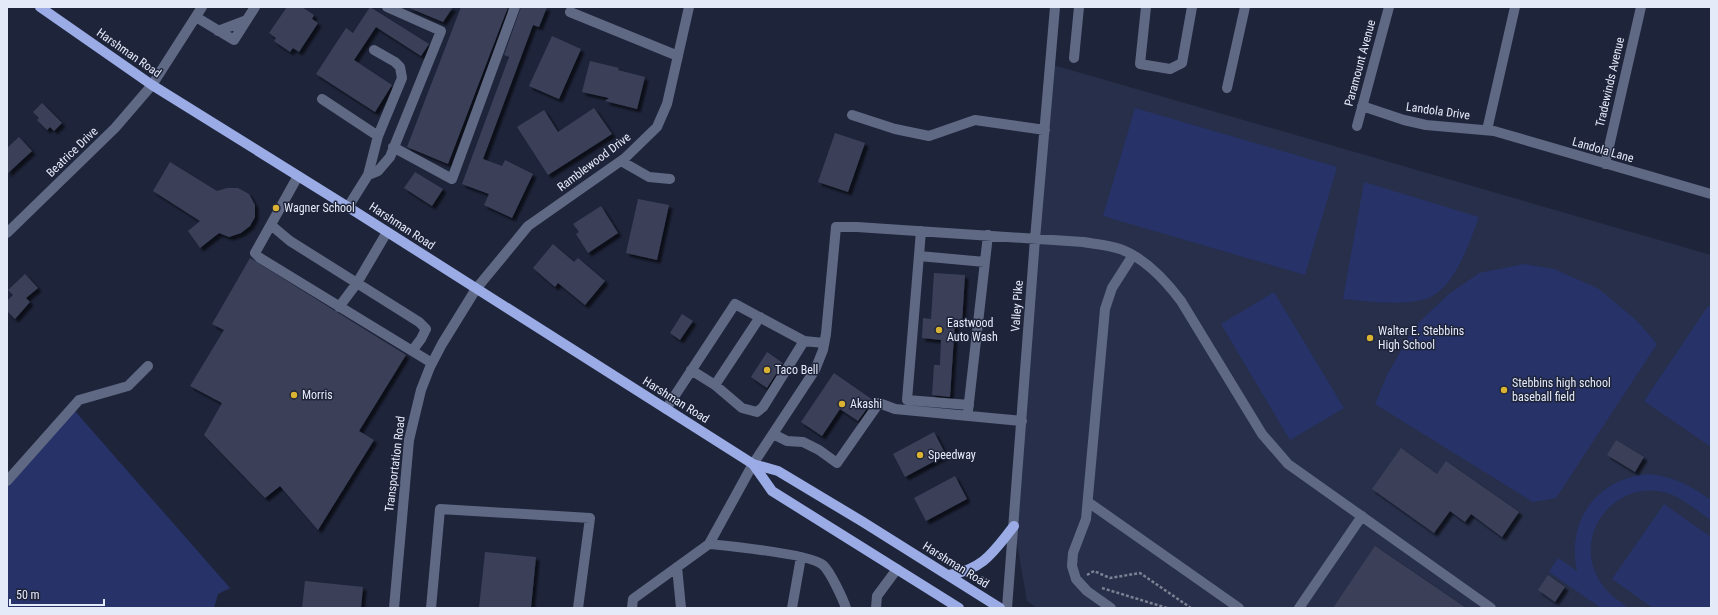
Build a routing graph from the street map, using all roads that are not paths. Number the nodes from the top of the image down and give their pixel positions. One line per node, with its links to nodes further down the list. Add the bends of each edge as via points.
1 (40, 7): 22 (main road, Harshman Road)
2 (202, 7): 16 (street, Beatrice Drive)
3 (254, 7): 17 (street)
4 (387, 7): 31 (street, via 441,31)
5 (515, 7): 31 (street, via 452,179)
6 (689, 7): 20 (street, Ramblewood Drive)
7 (1055, 7): 28 (street, Valley Pike)
8 (1079, 7): 21 (street)
9 (1146, 7): 10 (street, via 1140,64 1170,69 1182,63)
10 (1192, 7)
11 (1245, 7): 23 (street)
12 (1389, 7): 25 (street, Paramount Avenue)
13 (1515, 7): 29 (street)
14 (1641, 7): 33 (street, Tradewinds Avenue)
15 (570, 12): 20 (street)
16 (196, 17): 18 (street); 22 (street, Beatrice Drive)
17 (247, 20): 18 (street); 18 (street, via 234,40)
18 (218, 31)
19 (374, 50): 30 (street, via 395,62 402,73 393,103)
20 (678, 56): 32 (street, Ramblewood Drive, via 667,104 657,127)
21 (1074, 58)
22 (152, 85): 35 (main road, Harshman Road); 42 (street, Beatrice Drive, via 115,128)
23 (1227, 88)
24 (322, 100): 30 (street)
25 (1362, 106): 27 (street, Paramount Avenue); 29 (street, Landola Drive, via 1418,123)
26 (852, 116): 28 (street, via 929,136 975,120)
27 (1357, 126)
28 (1045, 130): 44 (street, Valley Pike)
29 (1487, 130): 33 (street, Landola Lane)
30 (378, 136): 34 (street)
31 (393, 148): 34 (street, via 390,157 378,171)
32 (621, 161): 36 (street, via 649,177); 49 (street, Ramblewood Drive, via 528,226)
33 (1605, 164): 37 (street, Landola Lane)
34 (368, 175): 38 (street)
35 (298, 176): 38 (main road, Harshman Road); 39 (street)
36 (670, 179)
37 (1711, 194)
38 (348, 207): 41 (main road, Harshman Road)
39 (271, 225): 48 (street, via 290,241); 50 (street, via 255,253)
40 (921, 231): 43 (street); 46 (street); 53 (street, via 836,228)
41 (387, 232): 48 (street); 49 (main road, Harshman Road)
42 (7, 233)
43 (988, 235): 44 (street); 47 (street)
44 (1036, 239): 45 (street, via 1102,245); 62 (street, Valley Pike)
45 (1133, 255): 66 (street, via 1112,288 1105,308); 67 (street, via 1170,286 1181,301 1273,448 1288,464)
46 (919, 256): 47 (street); 59 (street, via 907,400)
47 (985, 262): 59 (street)
48 (357, 283): 50 (street); 54 (street, via 426,329)
49 (476, 289): 55 (street, Transportation Road); 60 (main road, Harshman Road)
50 (340, 306): 54 (street)
51 (760, 317): 52 (street); 57 (street, via 735,304); 58 (street)
52 (804, 341): 53 (street); 58 (street, via 763,407 756,412 742,408)
53 (824, 343): 63 (street, via 815,370)
54 (412, 351): 55 (street)
55 (432, 363): 74 (street, Transportation Road, via 421,390 409,440)
56 (148, 366): 65 (street, via 128,386 78,400)
57 (692, 370): 58 (street); 60 (street)
58 (715, 385)
59 (969, 405): 61 (street)
60 (666, 409): 64 (main road, Harshman Road)
61 (967, 416): 62 (street); 63 (street, via 895,409 879,403 837,463 803,442 787,441)
62 (1022, 420): 68 (street, Valley Pike)
63 (773, 434): 64 (street)
64 (753, 464): 69 (street); 72 (main road, Harshman Road, via 772,490); 73 (main road, Harshman Road, via 778,471)
65 (7, 481)
66 (1088, 502): 85 (street, via 1086,519 1073,553 1072,566 1076,579 1087,591); 86 (street)
67 (1362, 516): 87 (street); 88 (street)
68 (1014, 526): 73 (main road, via 985,561 962,573); 84 (street, Valley Pike)
69 (708, 544): 70 (street); 71 (street)
70 (801, 557): 79 (street); 80 (street, via 823,565 842,596)
71 (677, 567): 77 (street, via 633,599); 78 (street)
72 (897, 569): 81 (street, via 877,596); 82 (main road, Harshman Road)
73 (949, 576): 83 (main road, Harshman Road)
74 (394, 608)
75 (431, 608): 76 (street, via 440,509 590,518)
76 (578, 608)
77 (632, 608)
78 (681, 608)
79 (792, 608)
80 (846, 608)
81 (876, 608)
82 (960, 608)
83 (1000, 608)
84 (1007, 608)
85 (1111, 608)
86 (1239, 608)
87 (1299, 608)
88 (1491, 608)

